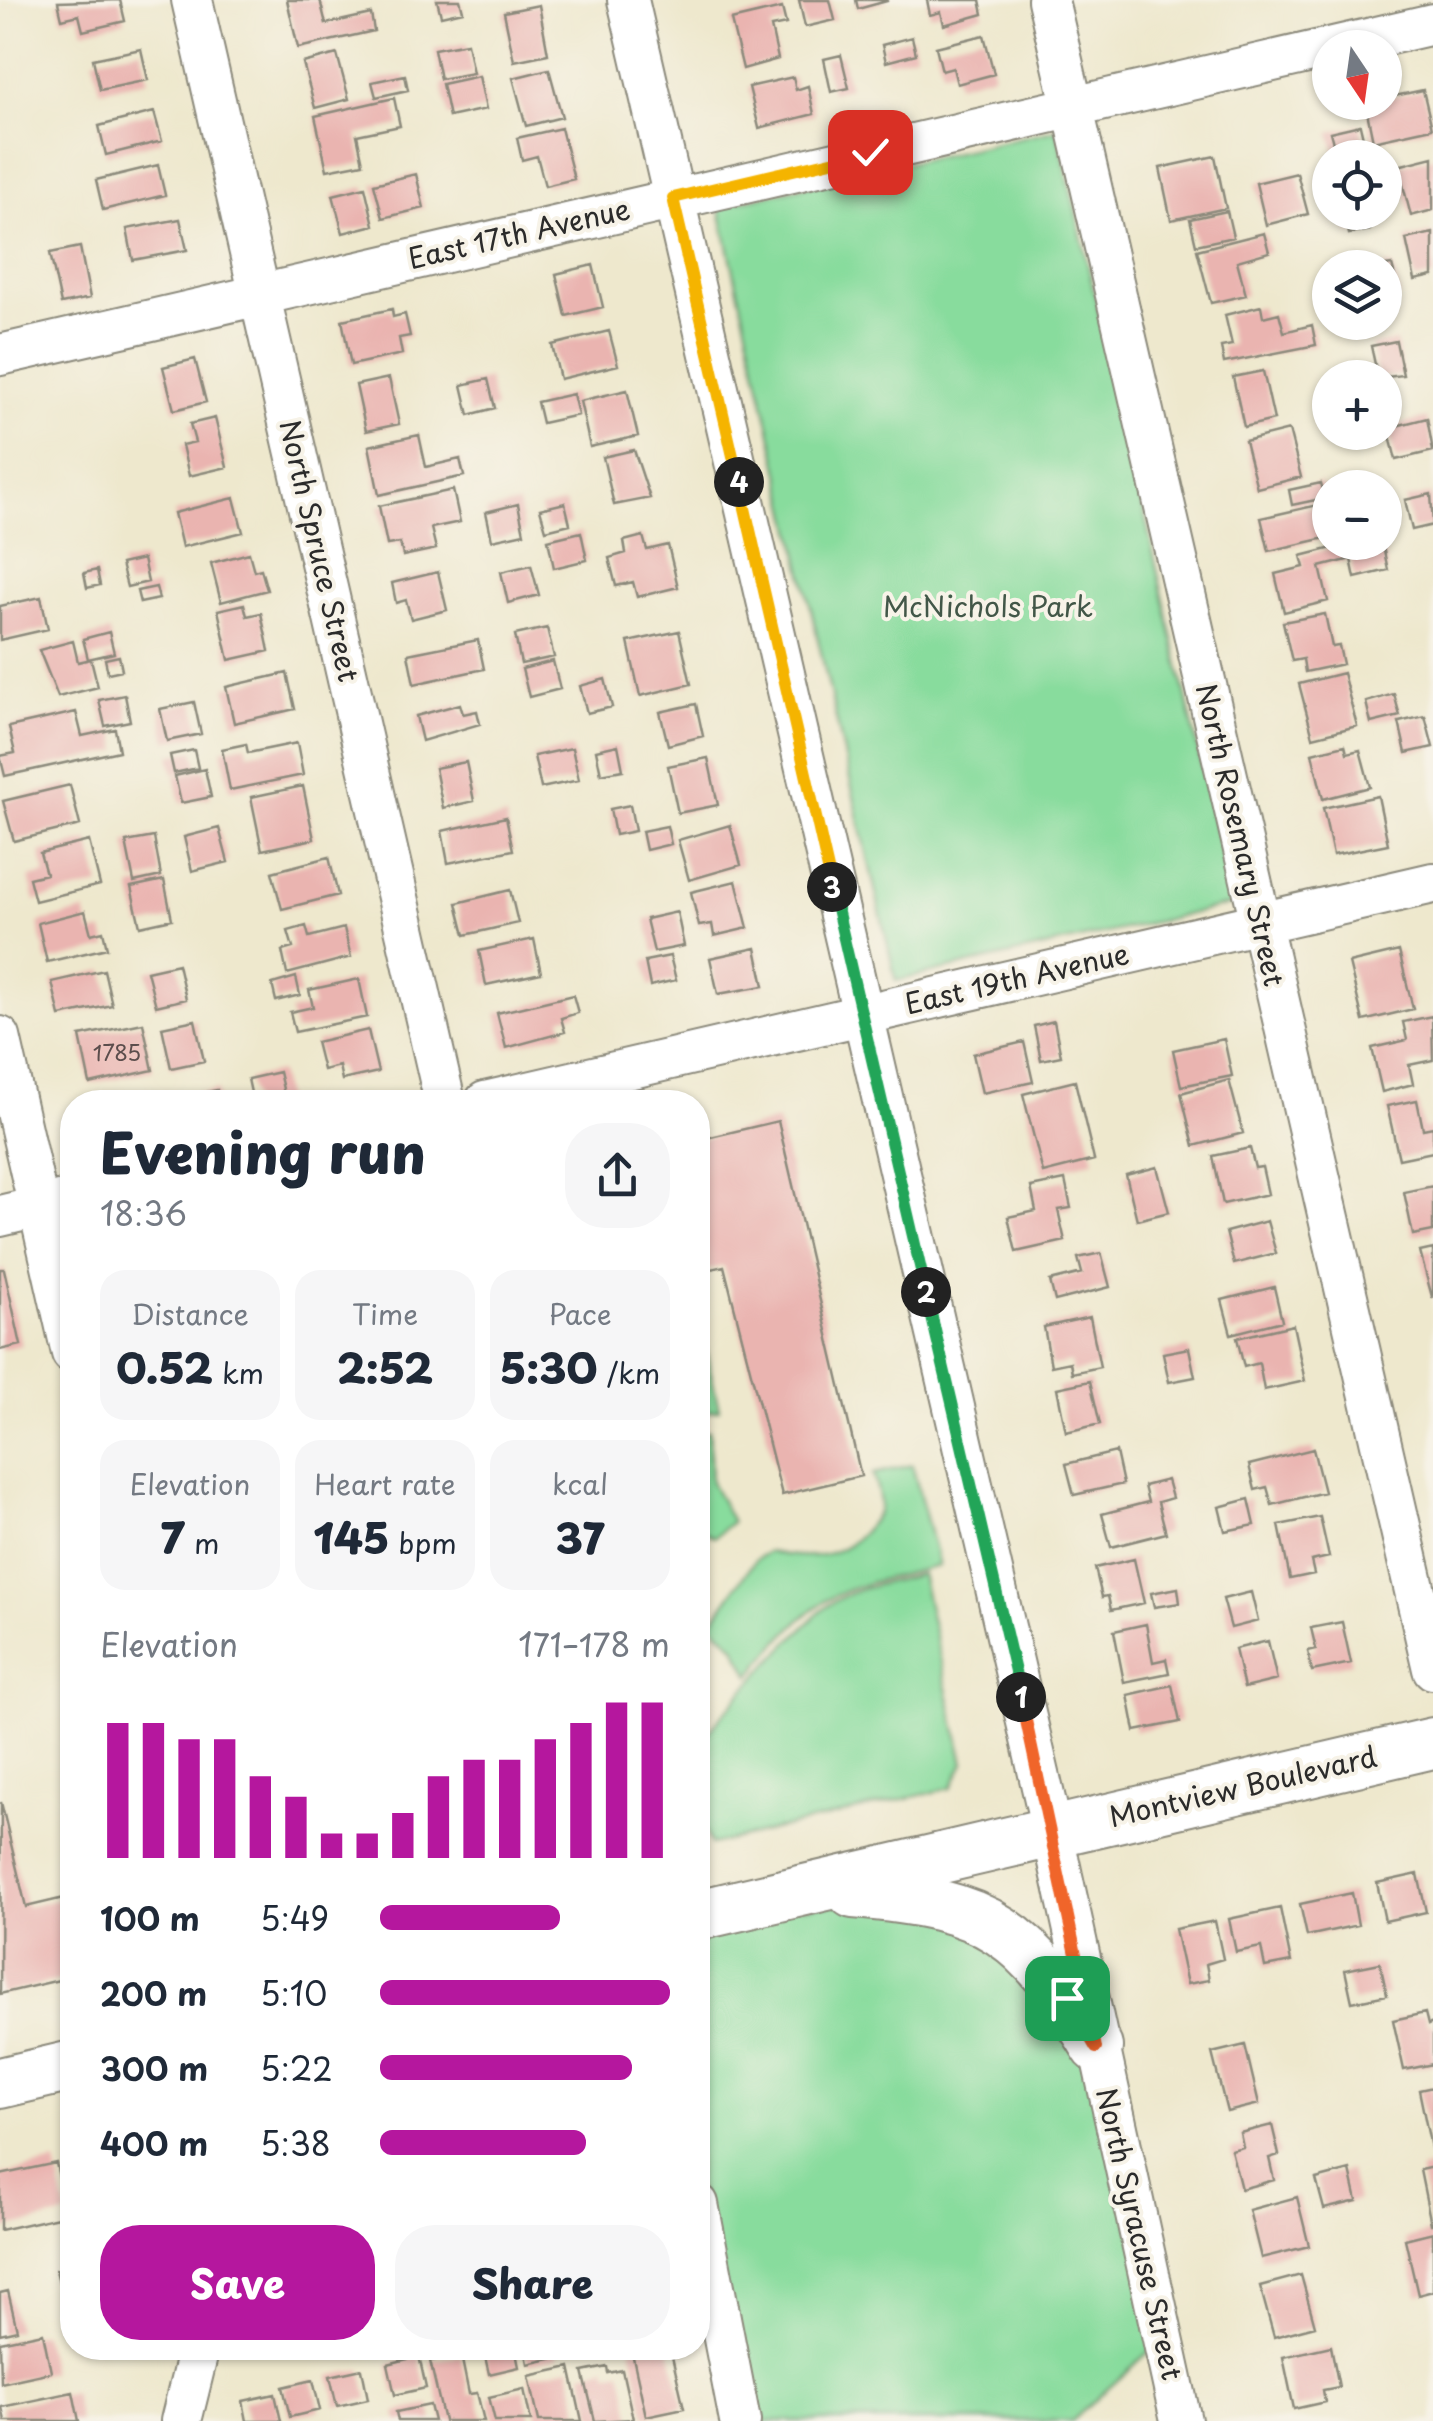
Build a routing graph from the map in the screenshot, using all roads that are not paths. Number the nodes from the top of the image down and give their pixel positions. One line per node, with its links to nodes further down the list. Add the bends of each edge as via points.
1 (192, 0): 7 (street, North Spruce Street)
2 (628, 0): 6 (street, North Syracuse Street)
3 (1048, 0): 5 (street, North Rosemary Street)
4 (1433, 24): 5 (street, East 17th Avenue)
5 (1073, 106): 6 (street, East 17th Avenue); 10 (street, North Rosemary Street)
6 (673, 198): 7 (street, East 17th Avenue); 11 (street, North Syracuse Street)
7 (260, 295): 8 (street, East 17th Avenue); 13 (street, North Spruce Street)
8 (0, 355)
9 (1433, 883): 10 (street, East 19th Avenue)
10 (1260, 922): 11 (street, East 19th Avenue); 18 (street, North Rosemary Street)
11 (861, 1014): 14 (street, East 19th Avenue); 20 (street, North Syracuse Street)
12 (0, 1038): 15 (street)
13 (442, 1090)
14 (536, 1090)
15 (56, 1203): 16 (street); 17 (street)
16 (0, 1216)
17 (60, 1240)
18 (1433, 1669)
19 (1433, 1743): 20 (main road, Montview Boulevard)
20 (1052, 1830): 21 (main road, Montview Boulevard); 23 (street, North Syracuse Street)
21 (808, 1889): 22 (main road, Montview Boulevard); 23 (main road, via 921,1898 998,1926 1044,1970)
22 (710, 1913)
23 (1096, 2048): 30 (street, North Syracuse Street)
24 (60, 2069): 25 (main road)
25 (0, 2082)
26 (710, 2266): 29 (street)
27 (195, 2360): 28 (street)
28 (181, 2421)
29 (740, 2421)
30 (1181, 2421)

